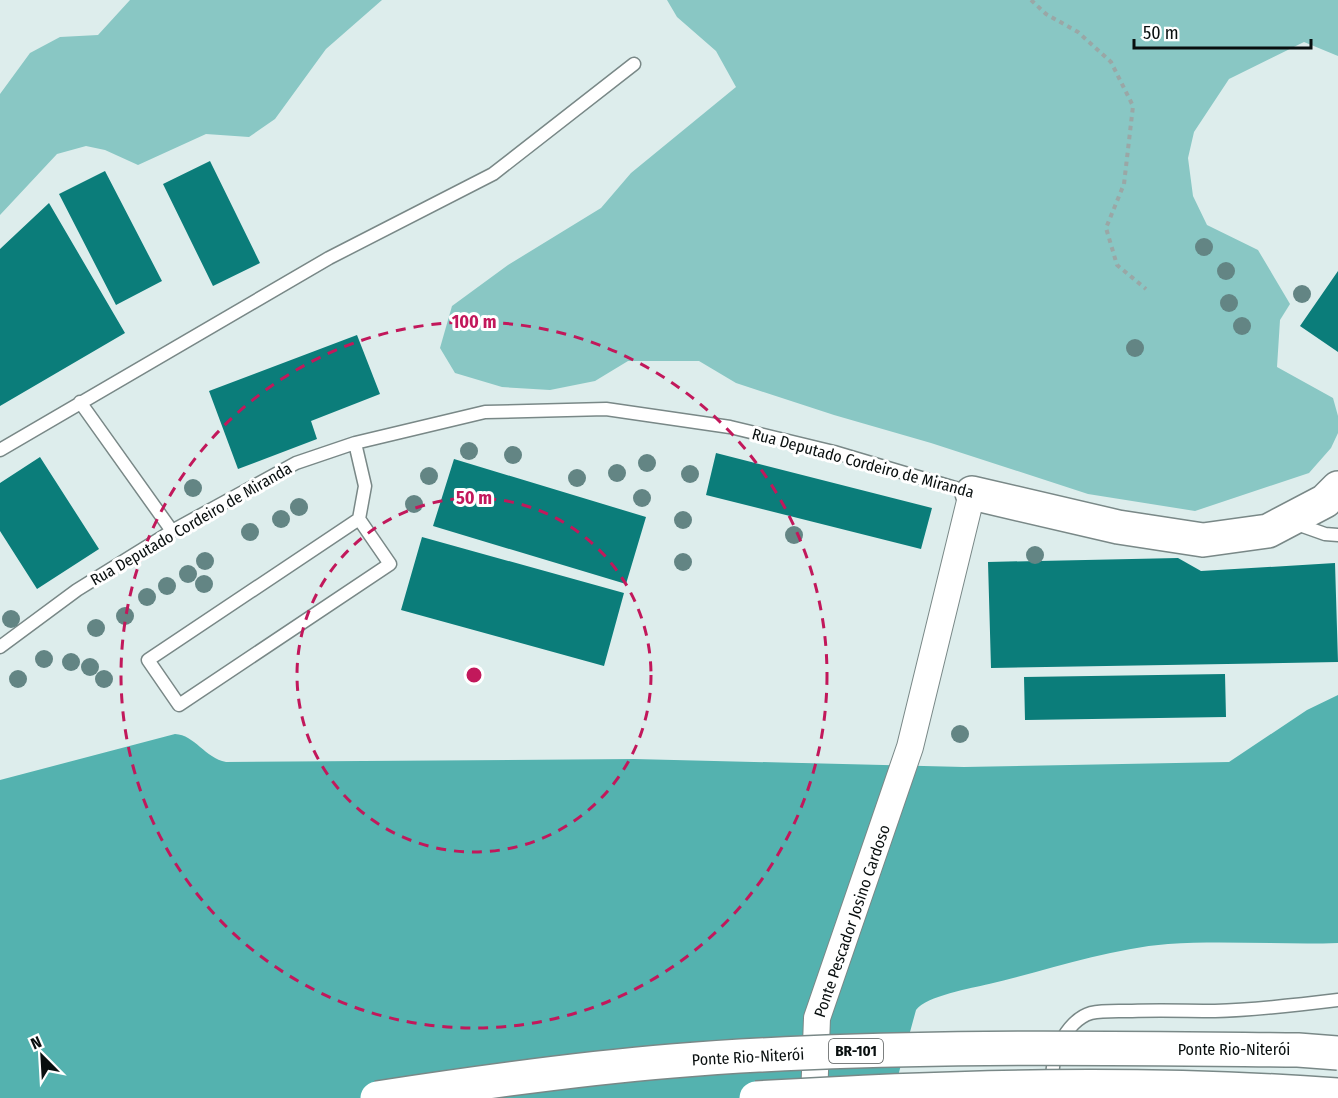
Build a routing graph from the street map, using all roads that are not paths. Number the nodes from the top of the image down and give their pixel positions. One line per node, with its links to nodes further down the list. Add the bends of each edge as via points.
1 (634, 64): 2 (lane, via 493,174 330,258)
2 (80, 402): 4 (lane); 9 (lane)
3 (355, 443): 6 (lane, Rua Deputado Cordeiro de Miranda, via 485,412 606,409 730,427 834,452); 7 (lane, via 365,486); 9 (lane, Rua Deputado Cordeiro de Miranda, via 296,463)
4 (0, 450)
5 (1338, 488): 8 (main road, Rua Deputado Cordeiro de Miranda, via 1325,501)
6 (972, 493): 8 (main road, Rua Deputado Cordeiro de Miranda, via 1118,527 1203,540 1268,531); 17 (street, Ponte Pescador Josino Cardoso, bridge, via 910,747 817,1018)
7 (359, 519): 7 (lane, via 148,660 179,705 390,564)
8 (1287, 520): 10 (lane)
9 (172, 531): 11 (lane, Rua Deputado Cordeiro de Miranda, via 77,590)
10 (1338, 536)
11 (0, 647)
12 (1338, 1000): 18 (lane, via 1216,1011 1090,1013 1061,1039 1053,1061 1052,1080)
13 (1338, 1053): 15 (main road, Ponte Rio-Niterói / BR-101, bridge, via 1040,1048 764,1055 671,1061)
14 (1338, 1095): 16 (main road, bridge, via 1228,1089 959,1088)
15 (377, 1098)
16 (756, 1098)
17 (814, 1098)
18 (1058, 1098)

